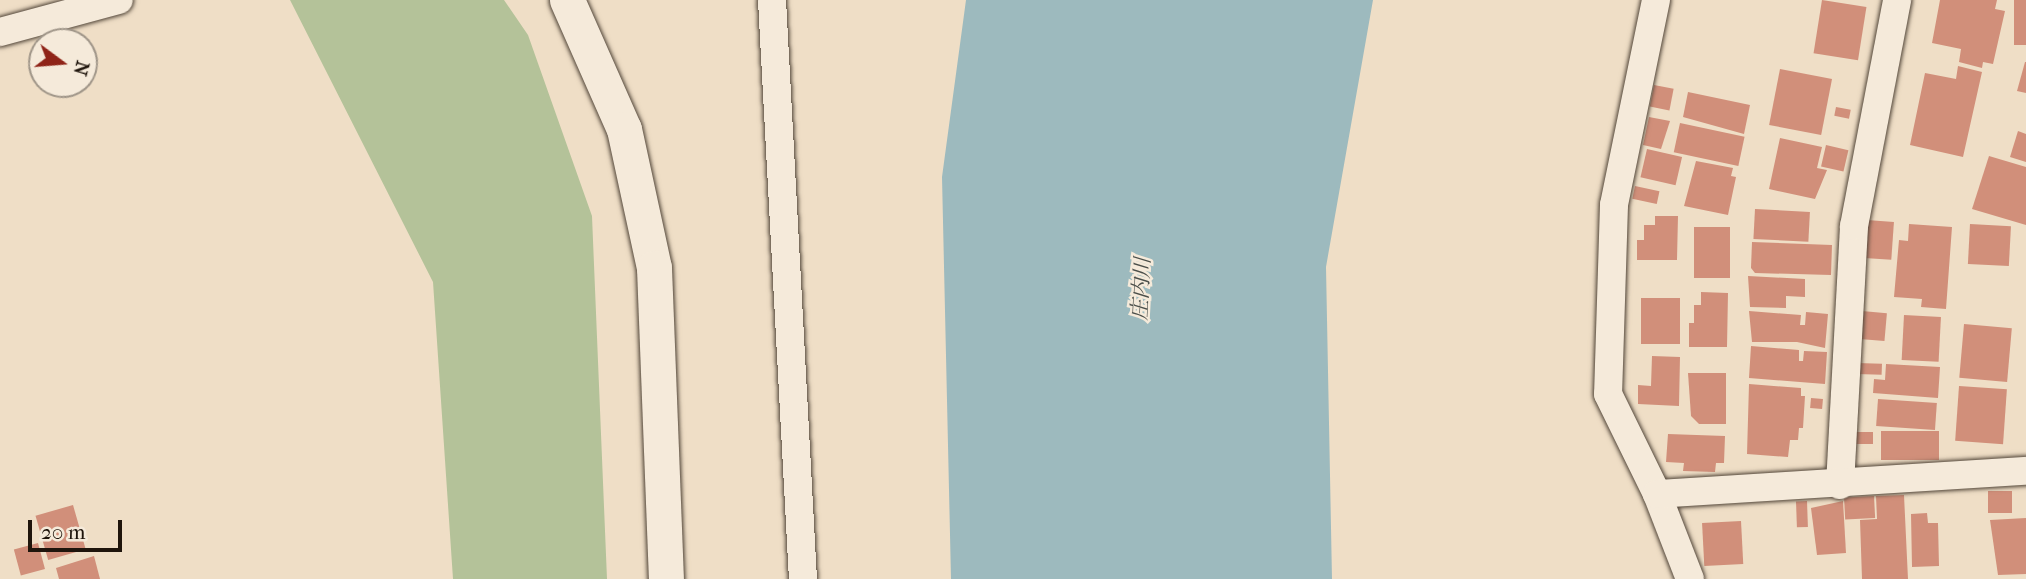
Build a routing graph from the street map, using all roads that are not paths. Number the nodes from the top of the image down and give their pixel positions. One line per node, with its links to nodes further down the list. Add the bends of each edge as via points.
1 (119, 0): 6 (street)
2 (567, 0): 10 (street, via 624,130 654,268)
3 (772, 0): 11 (street)
4 (1657, 0): 9 (street, via 1615,205 1608,394)
5 (1897, 0): 8 (street, via 1854,226)
6 (0, 32)
7 (2026, 471): 8 (street)
8 (1840, 485): 9 (street)
9 (1657, 494): 12 (street)
10 (666, 579)
11 (803, 579)
12 (1690, 579)

